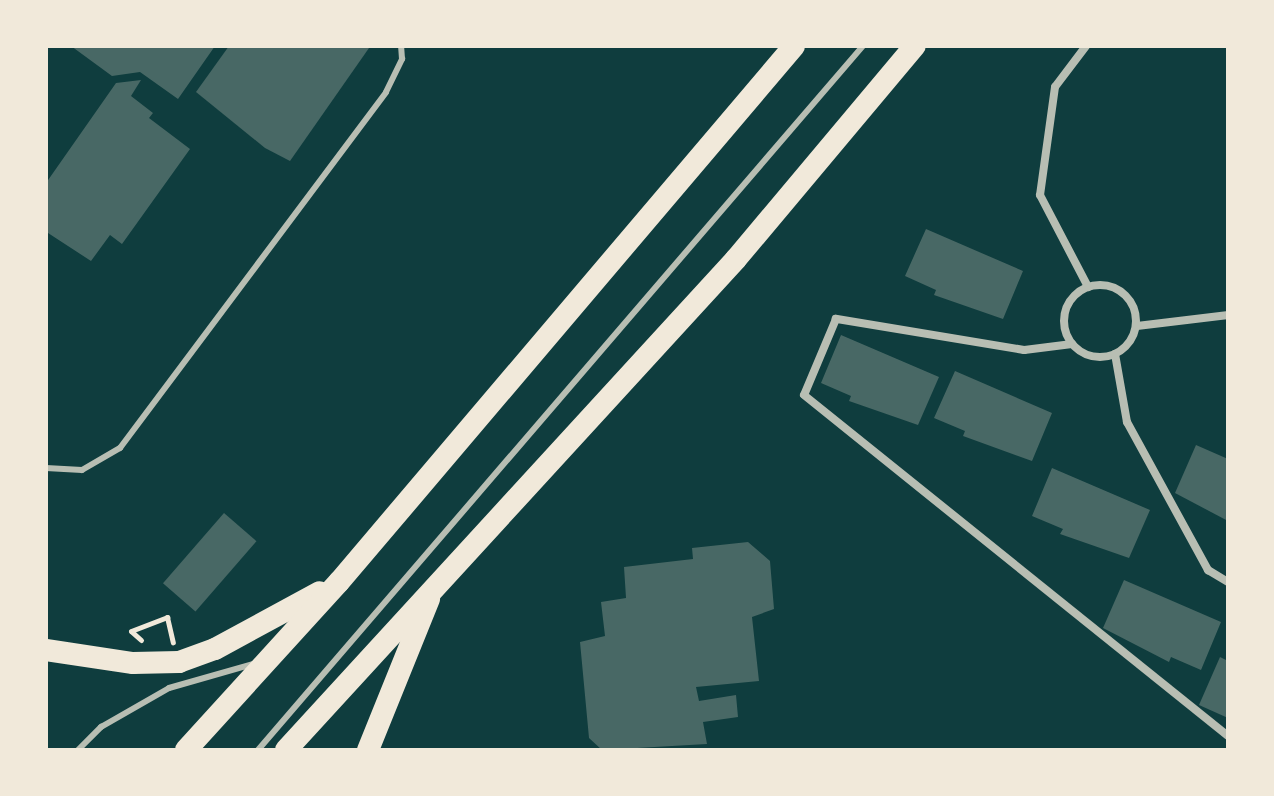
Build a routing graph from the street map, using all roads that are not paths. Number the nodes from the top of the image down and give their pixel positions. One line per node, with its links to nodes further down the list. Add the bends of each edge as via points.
1 (401, 46): 11 (lane, via 402,59 386,92 120,448 82,470)
2 (794, 46): 13 (highway)
3 (863, 46): 21 (lane)
4 (915, 46): 12 (highway, via 736,259)
5 (1086, 46): 6 (street, via 1055,87 1040,195)
6 (1088, 287): 8 (street, via 1123,293 1136,313); 9 (street, via 1065,311)
7 (1228, 315): 8 (street)
8 (1137, 326): 10 (street)
9 (1072, 344): 10 (street, via 1092,357); 17 (street, via 1024,350 836,319 804,395)
10 (1115, 354): 14 (street, via 1127,422 1208,570)
11 (46, 468)
12 (437, 581): 18 (highway); 22 (highway)
13 (339, 582): 15 (highway, via 215,649 179,662 133,663); 16 (highway)
14 (1228, 582)
15 (46, 650)
16 (264, 661): 19 (lane, via 169,688 101,727); 20 (highway)
17 (1228, 736)
18 (367, 746)
19 (78, 750)
20 (186, 750)
21 (258, 750)
22 (286, 750)

